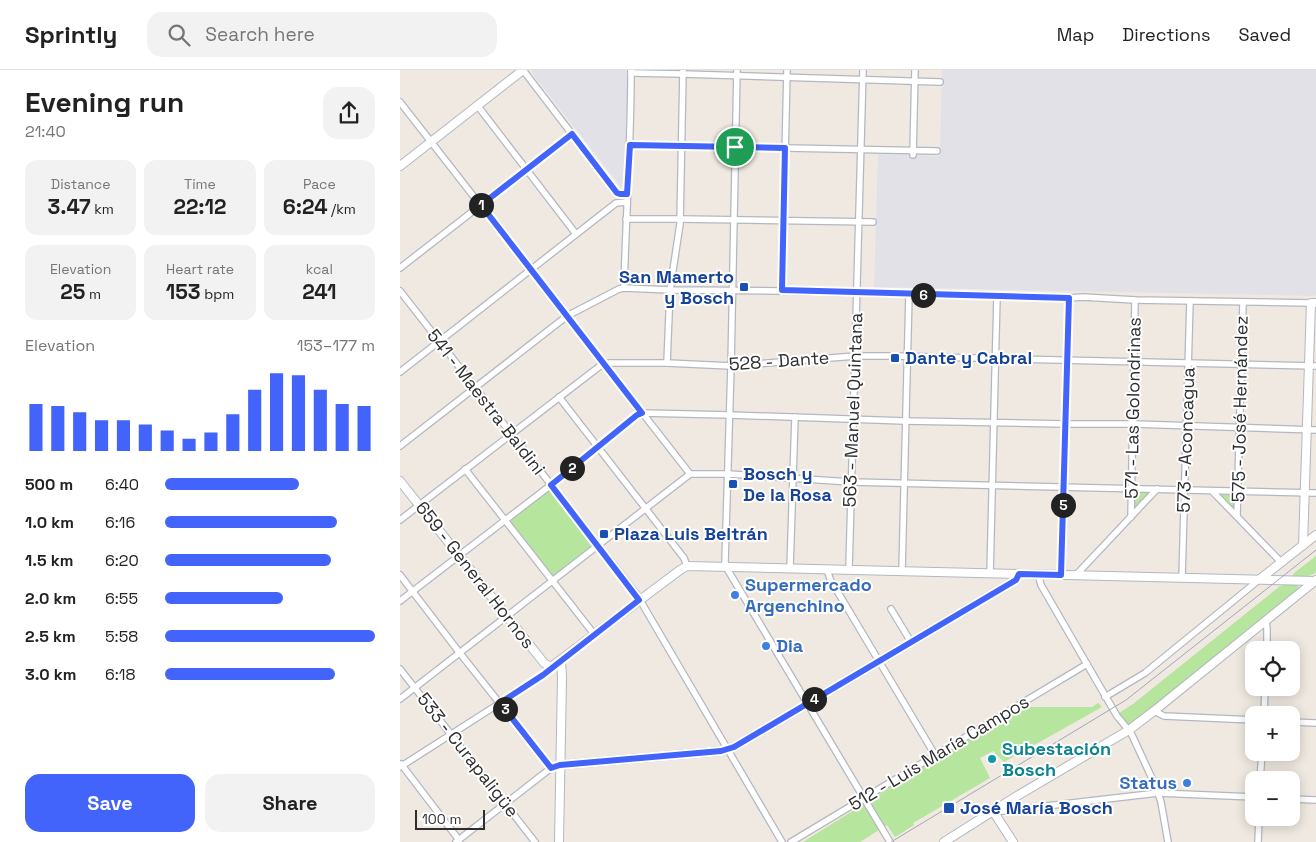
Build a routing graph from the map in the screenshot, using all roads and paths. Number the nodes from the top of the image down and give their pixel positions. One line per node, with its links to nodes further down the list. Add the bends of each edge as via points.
1 (523, 70): 13 (street); 14 (street)
2 (788, 70): 8 (street)
3 (863, 70): 9 (street, 563 - Manuel Quintana)
4 (915, 70): 10 (street)
5 (631, 72): 6 (street); 16 (street)
6 (683, 72): 7 (street); 17 (street)
7 (737, 73): 8 (street); 18 (street)
8 (787, 77): 9 (street); 19 (street)
9 (862, 79): 10 (street); 20 (street, 563 - Manuel Quintana)
10 (915, 81): 11 (street); 22 (street)
11 (940, 82)
12 (400, 102): 15 (street)
13 (477, 105): 15 (street); 24 (street)
14 (572, 134): 24 (street); 25 (street, via 617,193)
15 (431, 142): 23 (street); 27 (street)
16 (630, 145): 17 (street); 25 (street)
17 (682, 146): 18 (street); 29 (street)
18 (735, 147): 19 (street); 30 (street)
19 (785, 148): 20 (street); 31 (street)
20 (860, 150): 22 (street); 32 (street, 563 - Manuel Quintana)
21 (937, 151): 22 (street)
22 (913, 153)
23 (400, 166)
24 (526, 170): 27 (street); 34 (street)
25 (627, 194): 26 (street)
26 (627, 202): 28 (street); 34 (street, via 616,203)
27 (481, 205): 35 (street); 36 (street)
28 (626, 219): 29 (street); 37 (street)
29 (680, 219): 30 (street); 38 (street)
30 (734, 220): 31 (street); 39 (street)
31 (784, 220): 32 (street); 40 (street)
32 (858, 222): 33 (street); 42 (street, 563 - Manuel Quintana)
33 (873, 222)
34 (576, 234): 36 (street)
35 (400, 268)
36 (531, 269): 50 (street); 51 (street)
37 (624, 288): 38 (street); 50 (street)
38 (670, 290): 39 (street); 57 (street)
39 (733, 290): 40 (street); 61 (street)
40 (782, 290): 42 (street)
41 (400, 291): 51 (street, 541 - Maestra Baldini)
42 (856, 293): 43 (street); 52 (street, 563 - Manuel Quintana)
43 (909, 294): 44 (street); 53 (street)
44 (998, 296): 45 (street); 54 (street)
45 (1069, 298): 46 (street); 55 (street)
46 (1135, 300): 47 (street); 56 (street, 571 - Las Golondrinas)
47 (1190, 301): 48 (street); 59 (street, 573 - Aconcagua)
48 (1242, 302): 49 (street); 60 (street, 575 - José Hernández)
49 (1313, 303): 62 (street)
50 (567, 316): 58 (street); 64 (street)
51 (439, 342): 63 (street); 64 (street, 541 - Maestra Baldini)
52 (855, 356): 53 (street, 528 - Dante); 61 (street, 528 - Dante); 69 (street, 563 - Manuel Quintana)
53 (908, 356): 54 (street, 528 - Dante); 70 (street)
54 (996, 359): 55 (street, 528 - Dante); 71 (street)
55 (1068, 360): 56 (street, 528 - Dante); 72 (street)
56 (1134, 362): 59 (street, 528 - Dante); 73 (street, 571 - Las Golondrinas)
57 (667, 363): 58 (street, 528 - Dante); 61 (street, 528 - Dante)
58 (604, 364): 65 (street); 66 (street)
59 (1188, 364): 60 (street, 528 - Dante); 74 (street, 573 - Aconcagua)
60 (1241, 365): 62 (street, 528 - Dante); 75 (street, 575 - José Hernández)
61 (731, 366): 67 (street)
62 (1312, 366): 76 (street)
63 (400, 372)
64 (475, 388): 78 (street, 541 - Maestra Baldini); 79 (street)
65 (559, 397): 78 (street); 80 (street)
66 (642, 413): 67 (street); 80 (street); 82 (street)
67 (730, 415): 68 (street); 83 (street)
68 (795, 418): 69 (street); 84 (street)
69 (853, 419): 70 (street); 86 (street, 563 - Manuel Quintana)
70 (905, 421): 71 (street); 87 (street)
71 (994, 423): 72 (street); 89 (street)
72 (1065, 424): 73 (street); 90 (street)
73 (1134, 424): 74 (street); 91 (street, 571 - Las Golondrinas)
74 (1186, 426): 75 (street); 93 (street, 573 - Aconcagua)
75 (1239, 427): 76 (street); 95 (street, 575 - José Hernández)
76 (1307, 430): 77 (street); 96 (street)
77 (1316, 430)
78 (511, 434): 81 (street); 88 (street, 541 - Maestra Baldini)
79 (400, 446)
80 (598, 447): 88 (street); 99 (street)
81 (466, 469): 98 (street); 102 (street)
82 (690, 474): 83 (street); 99 (street)
83 (728, 474): 84 (street); 110 (street)
84 (793, 478): 86 (street); 111 (street)
85 (400, 481): 98 (street, 659 - General Hornos)
86 (851, 482): 87 (street); 113 (street, 563 - Manuel Quintana)
87 (904, 483): 89 (street); 114 (street)
88 (551, 485): 102 (street); 105 (street, 541 - Maestra Baldini)
89 (993, 485): 90 (street); 115 (street)
90 (1064, 487): 91 (street); 119 (street)
91 (1132, 488): 92 (street); 101 (street, 571 - Las Golondrinas)
92 (1157, 489): 93 (street); 101 (street, 571 - Las Golondrinas)
93 (1185, 490): 94 (street); 121 (street, 573 - Aconcagua)
94 (1212, 491): 95 (street); 100 (street, 575 - José Hernández)
95 (1238, 491): 96 (street); 100 (street, 575 - José Hernández)
96 (1305, 492): 97 (street); 106 (street)
97 (1316, 493)
98 (419, 505): 103 (street); 107 (street, 659 - General Hornos)
99 (645, 508): 105 (street); 109 (street, via 684,558)
100 (1237, 516): 108 (street, 575 - José Hernández)
101 (1131, 517): 120 (street, 571 - Las Golondrinas)
102 (504, 519): 107 (street); 123 (street)
103 (400, 520)
104 (1316, 535): 106 (street)
105 (598, 544): 123 (street); 126 (street, 541 - Maestra Baldini)
106 (1304, 545): 108 (street)
107 (458, 555): 125 (street); 129 (street, 659 - General Hornos)
108 (1281, 562): 122 (street)
109 (686, 566): 110 (street); 126 (street)
110 (726, 567): 111 (street); 144 (street)
111 (790, 568): 112 (street)
112 (827, 569): 113 (street); 136 (street)
113 (848, 569): 114 (street)
114 (902, 571): 115 (street)
115 (990, 574): 116 (street)
116 (1019, 574): 117 (street); 133 (street, via 1016,580)
117 (1038, 574): 119 (street); 137 (street, via 1041,586)
118 (400, 575): 125 (street)
119 (1061, 575): 120 (street)
120 (1076, 575): 121 (street)
121 (1182, 578): 122 (street)
122 (1260, 579): 124 (street); 141 (street, via 1145,673)
123 (552, 580): 129 (street); 131 (street)
124 (1316, 580): 130 (street)
125 (412, 591): 127 (street); 134 (street)
126 (639, 600): 131 (street); 151 (street, 541 - Maestra Baldini)
127 (400, 601)
128 (891, 609): 133 (street)
129 (506, 616): 134 (street); 139 (street, 659 - General Hornos, via 544,663)
130 (1266, 621): 132 (street); 145 (street)
131 (594, 634): 135 (street)
132 (1266, 641)
133 (911, 642): 136 (street)
134 (459, 652): 140 (street); 143 (street)
135 (561, 661): 139 (street); 153 (street)
136 (879, 661): 144 (street); 152 (street)
137 (1087, 664): 141 (street); 152 (street, 512 - Luis María Campos)
138 (400, 668): 140 (street, 533 - Curapaligüe)
139 (552, 668): 143 (street)
140 (415, 687): 142 (street); 150 (street, 533 - Curapaligüe)
141 (1105, 697): 149 (street)
142 (400, 699)
143 (500, 703): 150 (street); 155 (street)
144 (807, 704): 151 (street); 158 (street)
145 (1154, 711): 146 (street, via 1164,716); 149 (street)
146 (1245, 720)
147 (1300, 722): 148 (street)
148 (1316, 723)
149 (1129, 730): 156 (street); 162 (street)
150 (451, 735): 154 (street); 161 (street, 533 - Curapaligüe)
151 (728, 749): 153 (street); 167 (street, 541 - Maestra Baldini)
152 (935, 754): 158 (street, 512 - Luis María Campos)
153 (560, 765): 155 (street); 166 (street)
154 (401, 766): 164 (street)
155 (551, 768): 161 (street)
156 (1158, 793): 157 (street); 162 (street); 172 (street)
157 (1245, 797)
158 (863, 798): 168 (street, 512 - Luis María Campos); 169 (street)
159 (1300, 799): 160 (street)
160 (1316, 800)
161 (505, 803): 164 (street); 165 (street, 533 - Curapaligüe)
162 (993, 811): 170 (street); 171 (street)
163 (1259, 826): 173 (street)
164 (458, 841)
165 (535, 842)
166 (559, 842)
167 (782, 842)
168 (791, 842)
169 (890, 842)
170 (944, 842)
171 (1012, 842)
172 (1168, 842)
173 (1258, 842)

